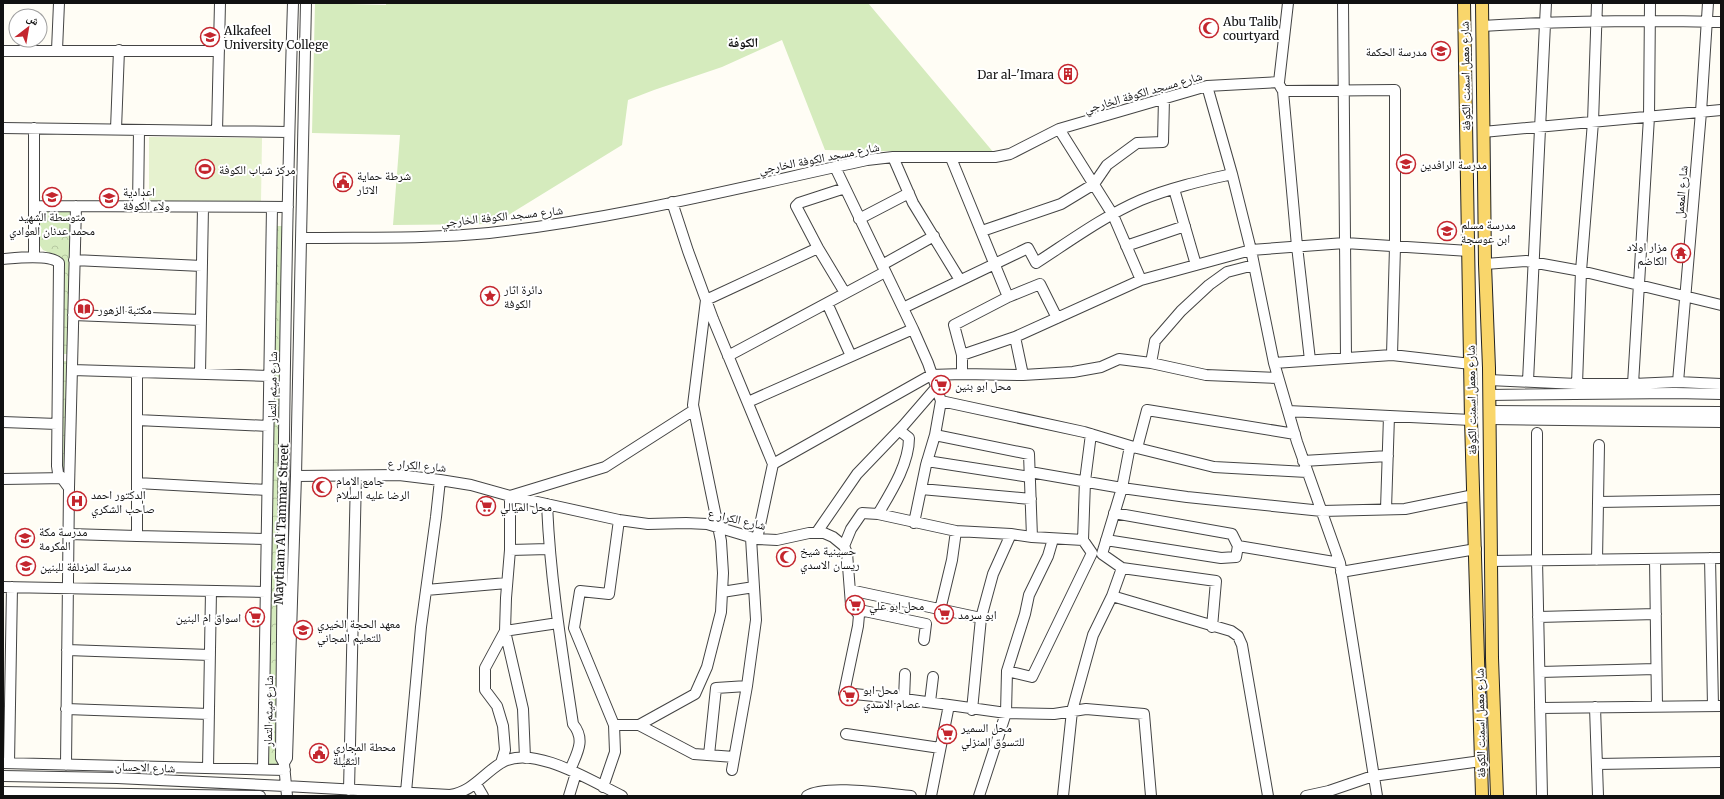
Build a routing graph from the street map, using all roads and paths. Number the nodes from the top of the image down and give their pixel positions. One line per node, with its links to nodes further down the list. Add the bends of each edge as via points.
1 (59, 3): 20 (street)
2 (220, 3): 23 (street)
3 (1288, 3): 25 (street)
4 (1343, 3): 26 (street)
5 (1464, 3): 6 (main road, via 1474,7); 13 (main road, شارع معمل اسمنت الكوفة)
6 (1481, 3): 19 (main road, شارع معمل اسمنت الكوفة)
7 (1546, 3): 15 (street)
8 (1597, 3): 16 (street)
9 (1650, 3): 14 (street)
10 (1708, 3): 17 (street, شارع المعمل)
11 (293, 7): 12 (street); 39 (street, شارع ميثم التمار)
12 (306, 8): 61 (street, Maytham Al Tammar Street)
13 (1464, 21): 19 (main road, via 1475,18); 68 (main road, شارع معمل اسمنت الكوفة)
14 (1649, 21): 16 (street); 17 (street); 30 (street)
15 (1544, 22): 16 (street); 19 (street); 32 (street)
16 (1596, 22): 31 (street)
17 (1707, 22): 18 (street); 29 (street, شارع المعمل)
18 (1721, 22)
19 (1482, 24): 40 (main road, شارع معمل اسمنت الكوفة)
20 (57, 50): 21 (street); 22 (street)
21 (119, 50): 23 (street); 35 (street)
22 (3, 51)
23 (219, 51): 38 (street)
24 (1207, 86): 25 (street, شارع مسجد الكوفة الخارجي); 27 (street, شارع مسجد الكوفة الخارجي); 44 (street)
25 (1281, 86): 26 (street, شارع مسجد الكوفة الخارجي); 64 (street)
26 (1342, 90): 62 (street); 65 (street, شارع مسجد الكوفة الخارجي, via 1395,90)
27 (1164, 98): 37 (street, شارع مسجد الكوفة الخارجي); 45 (street, via 1163,142 1136,143 1107,165)
28 (1721, 110): 29 (street)
29 (1701, 112): 30 (street); 85 (street, شارع المعمل)
30 (1649, 117): 31 (street); 82 (street)
31 (1593, 122): 32 (street); 79 (street)
32 (1539, 127): 40 (street); 72 (street)
33 (3, 128): 34 (street)
34 (34, 128): 35 (street); 50 (street)
35 (116, 130): 36 (street)
36 (139, 130): 38 (street); 52 (street)
37 (1059, 130): 42 (street, شارع مسجد الكوفة الخارجي, via 1010,154); 45 (street)
38 (217, 131): 39 (street)
39 (289, 132): 55 (street, شارع ميثم التمار)
40 (1483, 132): 74 (main road, شارع معمل اسمنت الكوفة)
41 (893, 157): 42 (street, شارع مسجد الكوفة الخارجي); 43 (street, شارع مسجد الكوفة الخارجي); 48 (street)
42 (951, 158): 59 (street)
43 (835, 167): 46 (street); 49 (street, شارع مسجد الكوفة الخارجي)
44 (1232, 174): 47 (street); 67 (street)
45 (1094, 184): 56 (street); 59 (street, via 1061,204)
46 (845, 188): 57 (street); 66 (street, via 796,206)
47 (1174, 189): 56 (street); 58 (street)
48 (909, 193): 57 (street); 60 (street)
49 (672, 202): 61 (street, شارع مسجد الكوفة الخارجي, via 570,221 452,236); 86 (street)
50 (34, 206): 51 (street); 69 (street)
51 (76, 206): 52 (street); 71 (street)
52 (138, 207): 53 (street)
53 (203, 207): 54 (street); 77 (street)
54 (272, 207): 55 (street); 111 (street)
55 (288, 207): 254 (street, شارع ميثم التمار, via 280,758)
56 (1112, 215): 63 (street); 73 (street, via 1036,263 1028,248)
57 (859, 219): 78 (street)
58 (1185, 226): 63 (street); 75 (street)
59 (982, 231): 73 (street)
60 (934, 236): 78 (street); 80 (street)
61 (302, 238): 154 (street, Maytham Al Tammar Street)
62 (1345, 243): 64 (street); 65 (street); 101 (street)
63 (1126, 246): 81 (street)
64 (1297, 246): 67 (street); 102 (street)
65 (1395, 247): 68 (street); 96 (street)
66 (818, 248): 83 (street); 86 (street)
67 (1251, 250): 75 (street); 76 (street)
68 (1469, 251): 105 (main road, شارع معمل اسمنت الكوفة)
69 (34, 257): 70 (street); 99 (street, via 56,260 60,266)
70 (3, 259)
71 (74, 260): 77 (street); 90 (street)
72 (1533, 262): 74 (street); 79 (street); 115 (street)
73 (995, 263): 80 (street); 84 (street)
74 (1485, 264): 114 (main road, شارع معمل اسمنت الكوفة)
75 (1196, 265): 81 (street)
76 (1254, 265): 103 (street, via 1227,272 1181,310 1155,341); 104 (street)
77 (202, 266): 92 (street)
78 (883, 268): 83 (street); 89 (street)
79 (1581, 271): 82 (street); 117 (street)
80 (960, 280): 89 (street)
81 (1141, 280): 91 (street)
82 (1640, 286): 85 (street); 119 (street)
83 (845, 293): 87 (street)
84 (1008, 297): 91 (street, via 1040,284); 95 (street, via 954,326)
85 (1685, 297): 88 (street); 116 (street, شارع المعمل)
86 (706, 300): 97 (street); 126 (street)
87 (827, 303): 97 (street); 98 (street)
88 (1721, 305)
89 (902, 308): 93 (street)
90 (72, 315): 92 (street); 100 (street)
91 (1057, 318): 94 (street)
92 (201, 320): 108 (street)
93 (912, 329): 98 (street); 109 (street)
94 (1015, 337): 95 (street); 112 (street)
95 (962, 355): 110 (street)
96 (1392, 355): 101 (street); 105 (street)
97 (728, 356): 125 (street)
98 (851, 356): 125 (street)
99 (57, 358): 100 (street); 136 (street)
100 (72, 358): 106 (street)
101 (1346, 358): 102 (street)
102 (1310, 360): 104 (street)
103 (1151, 363): 112 (street, via 1119,360 1073,372); 113 (street, via 1206,375)
104 (1274, 363): 113 (street)
105 (1471, 364): 138 (main road, شارع معمل اسمنت الكوفة)
106 (72, 370): 107 (street); 158 (street)
107 (138, 372): 108 (street); 132 (street)
108 (200, 374): 111 (street)
109 (931, 374): 110 (street); 120 (street); 151 (street)
110 (962, 374): 112 (street)
111 (269, 376): 137 (street)
112 (1023, 376)
113 (1278, 378): 127 (street)
114 (1489, 380): 115 (street); 121 (main road, شارع معمل اسمنت الكوفة)
115 (1528, 381): 117 (street)
116 (1678, 382): 118 (street); 119 (street)
117 (1577, 384): 119 (street)
118 (1721, 384)
119 (1636, 387): 122 (street); 123 (street)
120 (935, 389): 124 (street); 139 (street)
121 (1489, 394): 122 (street); 133 (main road, شارع معمل اسمنت الكوفة)
122 (1509, 394): 128 (street)
123 (1721, 394)
124 (941, 401): 140 (street); 143 (street)
125 (748, 402): 151 (street)
126 (694, 410): 165 (street, via 605,466); 176 (street)
127 (1288, 411): 130 (street); 141 (street)
128 (1510, 411): 131 (street); 133 (street)
129 (1721, 412): 131 (street)
130 (1389, 416): 138 (street); 146 (street)
131 (1641, 416): 133 (street); 135 (street)
132 (137, 420): 137 (street); 160 (street)
133 (1490, 420): 138 (main road, via 1481,436); 150 (main road, شارع معمل اسمنت الكوفة)
134 (3, 422): 136 (street)
135 (1721, 422)
136 (57, 424): 158 (street, via 57,466)
137 (268, 426): 163 (street)
138 (1471, 426): 149 (main road, شارع معمل اسمنت الكوفة)
139 (899, 430): 173 (street, via 909,438 909,450); 178 (street, via 857,474)
140 (1091, 434): 145 (street); 159 (street)
141 (1295, 434): 145 (street, via 1147,410); 148 (street)
142 (1537, 434): 197 (street)
143 (936, 435): 147 (street); 153 (street, via 1029,454)
144 (1599, 445): 168 (street)
145 (1134, 447): 152 (street, via 1214,467); 161 (street)
146 (1388, 456): 148 (street); 170 (street)
147 (927, 461): 153 (street); 162 (street)
148 (1303, 461): 152 (street)
149 (1473, 462): 150 (main road, via 1480,458); 164 (main road, شارع معمل اسمنت الكوفة)
150 (1490, 462): 199 (main road, شارع معمل اسمنت الكوفة)
151 (773, 464): 182 (street)
152 (1307, 472): 171 (street)
153 (1030, 475): 159 (street); 166 (street)
154 (296, 476): 155 (street, شارع الكرار ع); 254 (street, شارع ميثم التمار, via 287,758)
155 (356, 476): 157 (street, شارع الكرار ع, via 399,475); 264 (street)
156 (3, 479): 158 (street)
157 (440, 480): 165 (street, شارع الكرار ع, via 471,485); 206 (street)
158 (66, 481): 179 (street)
159 (1085, 481): 161 (street); 186 (street)
160 (137, 483): 163 (street); 181 (street)
161 (1122, 488): 171 (street); 172 (street)
162 (921, 489): 166 (street); 175 (street)
163 (267, 490): 184 (street)
164 (1474, 495): 170 (street); 191 (main road, شارع معمل اسمنت الكوفة)
165 (510, 496): 169 (street, شارع الكرار ع); 192 (street)
166 (1031, 499): 183 (street)
167 (1721, 500): 168 (street)
168 (1598, 502): 198 (street)
169 (547, 504): 174 (street, شارع الكرار ع); 190 (street)
170 (1386, 509): 171 (street)
171 (1322, 511): 200 (street)
172 (1114, 513): 187 (street); 189 (street, via 1232,534)
173 (878, 514): 175 (street); 188 (street, via 862,513)
174 (619, 520): 176 (street, شارع الكرار ع, via 648,524 686,523); 241 (street, via 609,594 580,591 574,628)
175 (914, 523): 177 (street)
176 (717, 526): 182 (street, شارع الكرار ع); 210 (street, via 721,541)
177 (956, 531): 180 (street); 213 (street)
178 (817, 532): 182 (street, شارع الكرار ع, via 777,540); 188 (street, via 829,535)
179 (69, 534): 181 (street); 204 (street)
180 (1011, 534): 183 (street); 216 (street, via 993,574)
181 (137, 536): 184 (street)
182 (754, 538): 205 (street)
183 (1032, 538): 185 (street)
184 (266, 539): 209 (street)
185 (1053, 539): 186 (street); 224 (street, via 1048,556 1029,594)
186 (1083, 540): 193 (street)
187 (1106, 540): 189 (street, via 1221,558 1236,557); 193 (street)
188 (844, 546): 207 (street, via 847,553)
189 (1238, 546): 200 (street)
190 (549, 549): 192 (street); 217 (street)
191 (1476, 549): 200 (street); 248 (main road, شارع معمل اسمنت الكوفة)
192 (510, 550): 202 (street)
193 (1097, 553): 201 (street); 224 (street, via 1032,677)
194 (1710, 558): 195 (street); 196 (street); 232 (street)
195 (1721, 558)
196 (1655, 559): 198 (street); 214 (street)
197 (1537, 560): 198 (street); 199 (street); 215 (street)
198 (1597, 560)
199 (1491, 561): 284 (main road, شارع معمل اسمنت الكوفة)
200 (1341, 567): 260 (street)
201 (1122, 568): 211 (street); 218 (street, via 1216,581)
202 (507, 583): 206 (street); 219 (street)
203 (7, 587): 204 (street); 250 (street)
204 (68, 587): 208 (street); 221 (street)
205 (754, 588): 210 (street); 228 (street, via 756,620)
206 (426, 590): 265 (street)
207 (850, 590): 212 (street, via 851,605); 213 (street)
208 (211, 591): 209 (street); 222 (street)
209 (266, 592): 256 (street)
210 (722, 592): 242 (street, via 711,652 694,694)
211 (1112, 596): 218 (street); 238 (street, via 1093,635)
212 (855, 609): 220 (street, via 926,624); 229 (street, via 859,615 858,626 844,693)
213 (940, 610): 216 (street)
214 (1656, 614): 215 (street); 223 (street)
215 (1538, 617): 225 (street)
216 (981, 618): 237 (street)
217 (558, 623): 219 (street); 258 (street, via 573,724 580,736 580,747)
218 (1212, 627): 280 (street, via 1238,636 1242,646)
219 (505, 631): 247 (street, via 523,709); 251 (street, via 484,668 485,690 497,706 503,726 505,750)
220 (924, 640)
221 (67, 650): 222 (street); 236 (street)
222 (210, 655): 240 (street)
223 (1656, 669): 225 (street); 234 (street)
224 (1007, 671): 239 (street)
225 (1540, 672): 235 (street)
226 (906, 674): 229 (street)
227 (934, 677): 230 (street)
228 (747, 686): 245 (street, via 716,688); 246 (street)
229 (904, 699): 230 (street)
230 (930, 702): 231 (street)
231 (949, 705): 237 (street); 244 (street)
232 (1717, 706): 234 (street)
233 (1595, 707): 234 (street); 235 (street); 253 (street)
234 (1657, 707)
235 (1540, 708): 285 (street)
236 (66, 709): 240 (street); 252 (street)
237 (972, 710): 239 (street)
238 (1072, 711): 239 (street, via 1054,714); 278 (street); 279 (street, via 1086,709 1144,714)
239 (1006, 713): 277 (street)
240 (209, 714): 255 (street)
241 (614, 725): 242 (street); 263 (street, via 615,752)
242 (639, 725): 245 (street, via 694,754)
243 (846, 734): 244 (street)
244 (940, 748): 276 (street)
245 (709, 755): 246 (street)
246 (734, 757): 257 (street)
247 (525, 758): 251 (street, via 515,758); 258 (street, via 548,761)
248 (1481, 761): 260 (street); 283 (main road, شارع معمل اسمنت الكوفة)
249 (1721, 762): 253 (street)
250 (6, 763): 252 (street)
251 (501, 763): 261 (street, شارع الاحسان)
252 (66, 764): 255 (street)
253 (1597, 764): 286 (street)
254 (284, 766): 256 (street); 262 (street)
255 (208, 768): 256 (street)
256 (263, 769)
257 (732, 770)
258 (573, 772): 263 (street); 272 (street)
259 (3, 776): 262 (street, شارع الاحسان, via 117,778)
260 (1373, 776): 281 (street); 282 (street)
261 (476, 784): 265 (street, شارع الاحسان, via 461,793 450,795); 271 (street)
262 (285, 786): 264 (street, شارع الاحسان); 270 (street)
263 (603, 787): 273 (street)
264 (350, 790): 265 (street, شارع الاحسان)
265 (406, 792)
266 (6, 793): 267 (street)
267 (85, 794): 268 (street)
268 (229, 795): 269 (street)
269 (260, 796)
270 (288, 796)
271 (482, 796)
272 (569, 796)
273 (622, 796)
274 (807, 796): 275 (street, via 814,793 844,791)
275 (911, 796)
276 (931, 796)
277 (979, 796)
278 (1063, 796)
279 (1151, 796)
280 (1268, 796)
281 (1306, 796)
282 (1377, 796)
283 (1482, 796)
284 (1497, 796)
285 (1542, 796)
286 (1598, 796)

